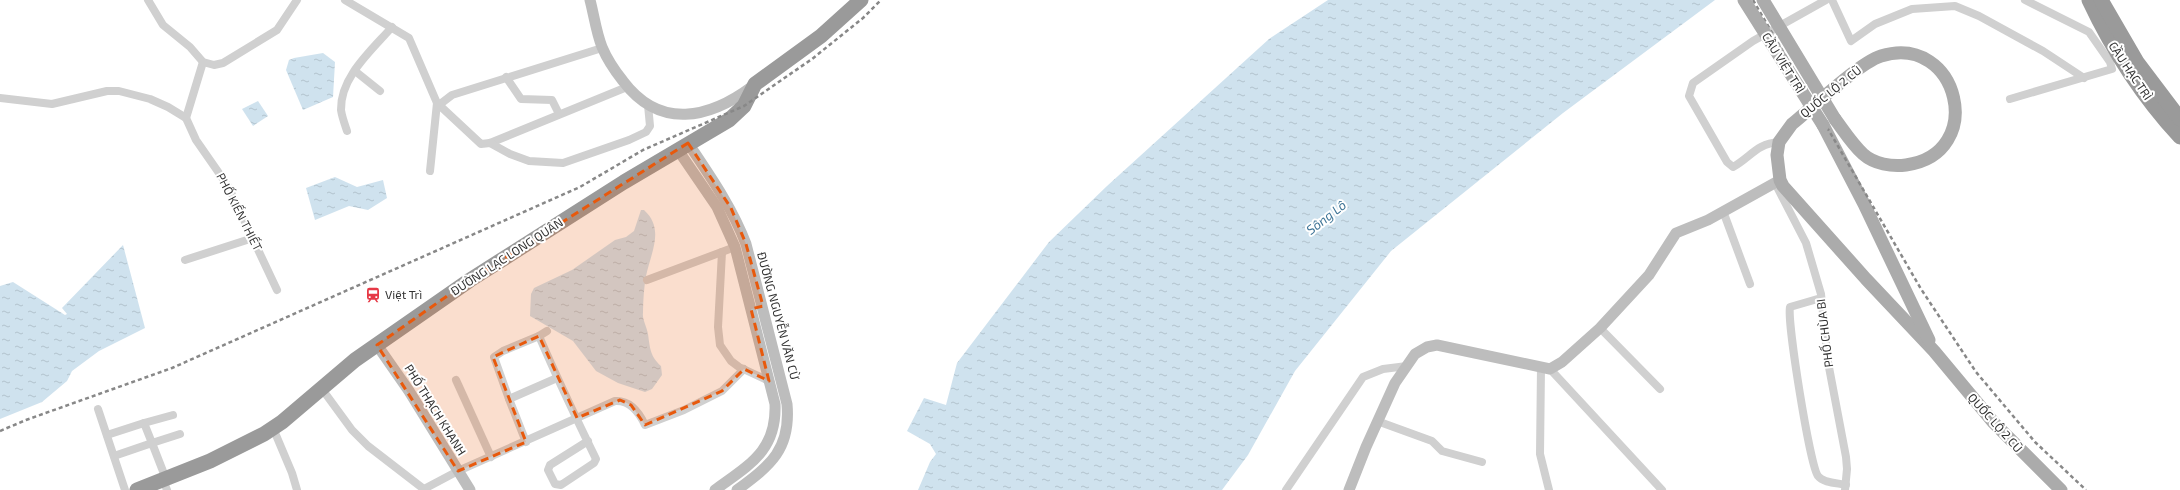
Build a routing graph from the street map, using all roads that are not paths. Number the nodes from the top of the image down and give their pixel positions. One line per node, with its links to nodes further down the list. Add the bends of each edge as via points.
1 (148, 0): 16 (street, via 163,25 190,47)
2 (296, 0): 16 (street, via 280,26 273,32 223,63 214,65)
3 (345, 0): 14 (street)
4 (590, 0): 15 (street)
5 (861, 0): 20 (highway, ĐƯỜNG LẠC LONG QUÂN, via 821,36)
6 (1744, 0): 31 (main road, CẦU VIỆT TRÌ, bridge)
7 (1763, 0): 29 (main road, CẦU VIỆT TRÌ, bridge)
8 (1826, 0): 34 (street, via 1753,41 1693,83 1690,89 1688,96 1727,162 1733,167 1765,143)
9 (1832, 0): 13 (street, via 1851,41 1875,24 1912,9)
10 (2025, 0): 19 (street, via 2094,36 2112,69)
11 (2088, 0): 33 (highway, CẦU HẠC TRÌ, via 2112,44 2153,104)
12 (2101, 0): 30 (highway, CẦU HẠC TRÌ, via 2137,62)
13 (1956, 3): 19 (street, via 2043,51)
14 (392, 27): 17 (street); 25 (street, via 412,42)
15 (602, 48): 18 (street); 21 (street, via 614,70)
16 (203, 62): 28 (street)
17 (355, 71): 22 (street); 32 (street, via 342,101 341,111)
18 (506, 76): 25 (street, via 448,97); 27 (street, via 521,99 552,100)
19 (2084, 78): 24 (street)
20 (755, 84): 26 (street, via 725,104 687,115 672,114); 36 (highway, ĐƯỜNG LẠC LONG QUÂN, via 744,106 729,120)
21 (627, 86): 26 (street, via 635,96); 27 (street)
22 (380, 91)
23 (0, 98): 28 (street, via 52,104 107,91 119,91 150,99)
24 (2010, 99)
25 (438, 104): 35 (street, via 481,144); 37 (street)
26 (648, 105): 35 (street, via 650,126 646,132 563,163 529,161)
27 (559, 114): 35 (street)
28 (186, 118): 40 (street, PHỐ KIẾN THIẾT, via 196,140 224,178)
29 (1835, 119): 34 (main road, QUỐC LỘ 2 CŨ, via 1846,136 1870,159 1895,166 1913,164 1936,152 1949,137 1956,119 1956,99 1948,81 1932,63 1909,54 1880,56 1863,66 1792,124)
30 (2180, 119)
31 (1823, 125): 54 (main road, QUỐC LỘ 2 CŨ)
32 (347, 131)
33 (2180, 137)
34 (1779, 142): 38 (main road, QUỐC LỘ 2 CŨ, via 1776,155)
35 (490, 143)
36 (683, 146): 41 (street, ĐƯỜNG NGUYỄN VĂN CỪ); 48 (street, ĐƯỜNG NGUYỄN VĂN CỪ, via 731,208 746,244); 53 (highway, ĐƯỜNG LẠC LONG QUÂN, via 470,280)
37 (430, 171)
38 (1777, 182): 39 (street); 47 (street, PHỐ CHÙA BI, via 1806,243); 54 (main road, QUỐC LỘ 2 CŨ)
39 (1723, 211): 45 (street); 50 (street, via 1676,233 1649,275)
40 (253, 238): 43 (street); 46 (street, PHỐ KIẾN THIẾT)
41 (735, 247): 42 (street); 49 (street, ĐƯỜNG NGUYỄN VĂN CỪ)
42 (722, 252): 44 (street); 57 (street, via 718,327 720,345 731,361)
43 (185, 260)
44 (647, 280)
45 (1750, 284)
46 (277, 290)
47 (1821, 298): 80 (street, PHỐ CHÙA BI, via 1828,362 1846,457); 80 (street, via 1790,307 1796,363 1809,447 1816,473 1824,480)
48 (763, 306): 49 (street); 87 (street, ĐƯỜNG NGUYỄN VĂN CỪ, via 787,404 787,430 778,454 770,465)
49 (751, 309): 60 (street, ĐƯỜNG NGUYỄN VĂN CỪ)
50 (1600, 328): 56 (street, via 1562,362); 62 (street)
51 (547, 331): 52 (street)
52 (539, 336): 58 (street); 63 (street, via 494,357)
53 (377, 345): 61 (highway, ĐƯỜNG LẠC LONG QUÂN, via 341,371); 78 (street, PHỐ THẠCH KHANH, via 409,391)
54 (1934, 351): 92 (main road, QUỐC LỘ 2 CŨ, via 1994,423)
55 (1406, 366): 56 (street, via 1415,354 1437,345); 67 (street); 88 (street, via 1383,369 1363,377)
56 (1546, 368): 90 (street, via 1540,454); 91 (street)
57 (744, 369): 60 (street); 66 (street, via 722,391 684,410 645,425 631,405 620,400)
58 (557, 378): 63 (street); 66 (street)
59 (456, 380): 76 (street)
60 (769, 381): 86 (street, ĐƯỜNG NGUYỄN VĂN CỪ, via 775,412 774,425 766,447 758,458)
61 (322, 389): 69 (highway, ĐƯỜNG LẠC LONG QUÂN); 84 (street, via 352,430 368,446)
62 (1660, 389)
63 (509, 399): 73 (street)
64 (98, 409): 71 (street)
65 (174, 414): 68 (street)
66 (577, 418): 72 (street); 73 (street)
67 (1377, 421): 77 (street, via 1432,440 1442,451); 89 (street)
68 (144, 423): 71 (street); 74 (street)
69 (273, 428): 79 (highway, ĐƯỜNG LẠC LONG QUÂN); 83 (street)
70 (180, 434): 74 (street)
71 (107, 435): 75 (street)
72 (588, 441): 72 (street, via 550,464 548,470 554,484 561,485 594,463 596,459)
73 (526, 442): 76 (street)
74 (152, 443): 75 (street); 79 (street)
75 (114, 456): 81 (street)
76 (491, 457): 78 (street)
77 (1482, 462)
78 (458, 471): 84 (street); 85 (street, PHỐ THẠCH KHANH)
79 (165, 483): 82 (highway, ĐƯỜNG LẠC LONG QUÂN)
80 (1846, 487)
81 (125, 490)
82 (137, 490)
83 (297, 490)
84 (425, 490)
85 (470, 490)
86 (715, 490)
87 (737, 490)
88 (1286, 490)
89 (1349, 490)
90 (1549, 490)
91 (1662, 490)
92 (2061, 490)

